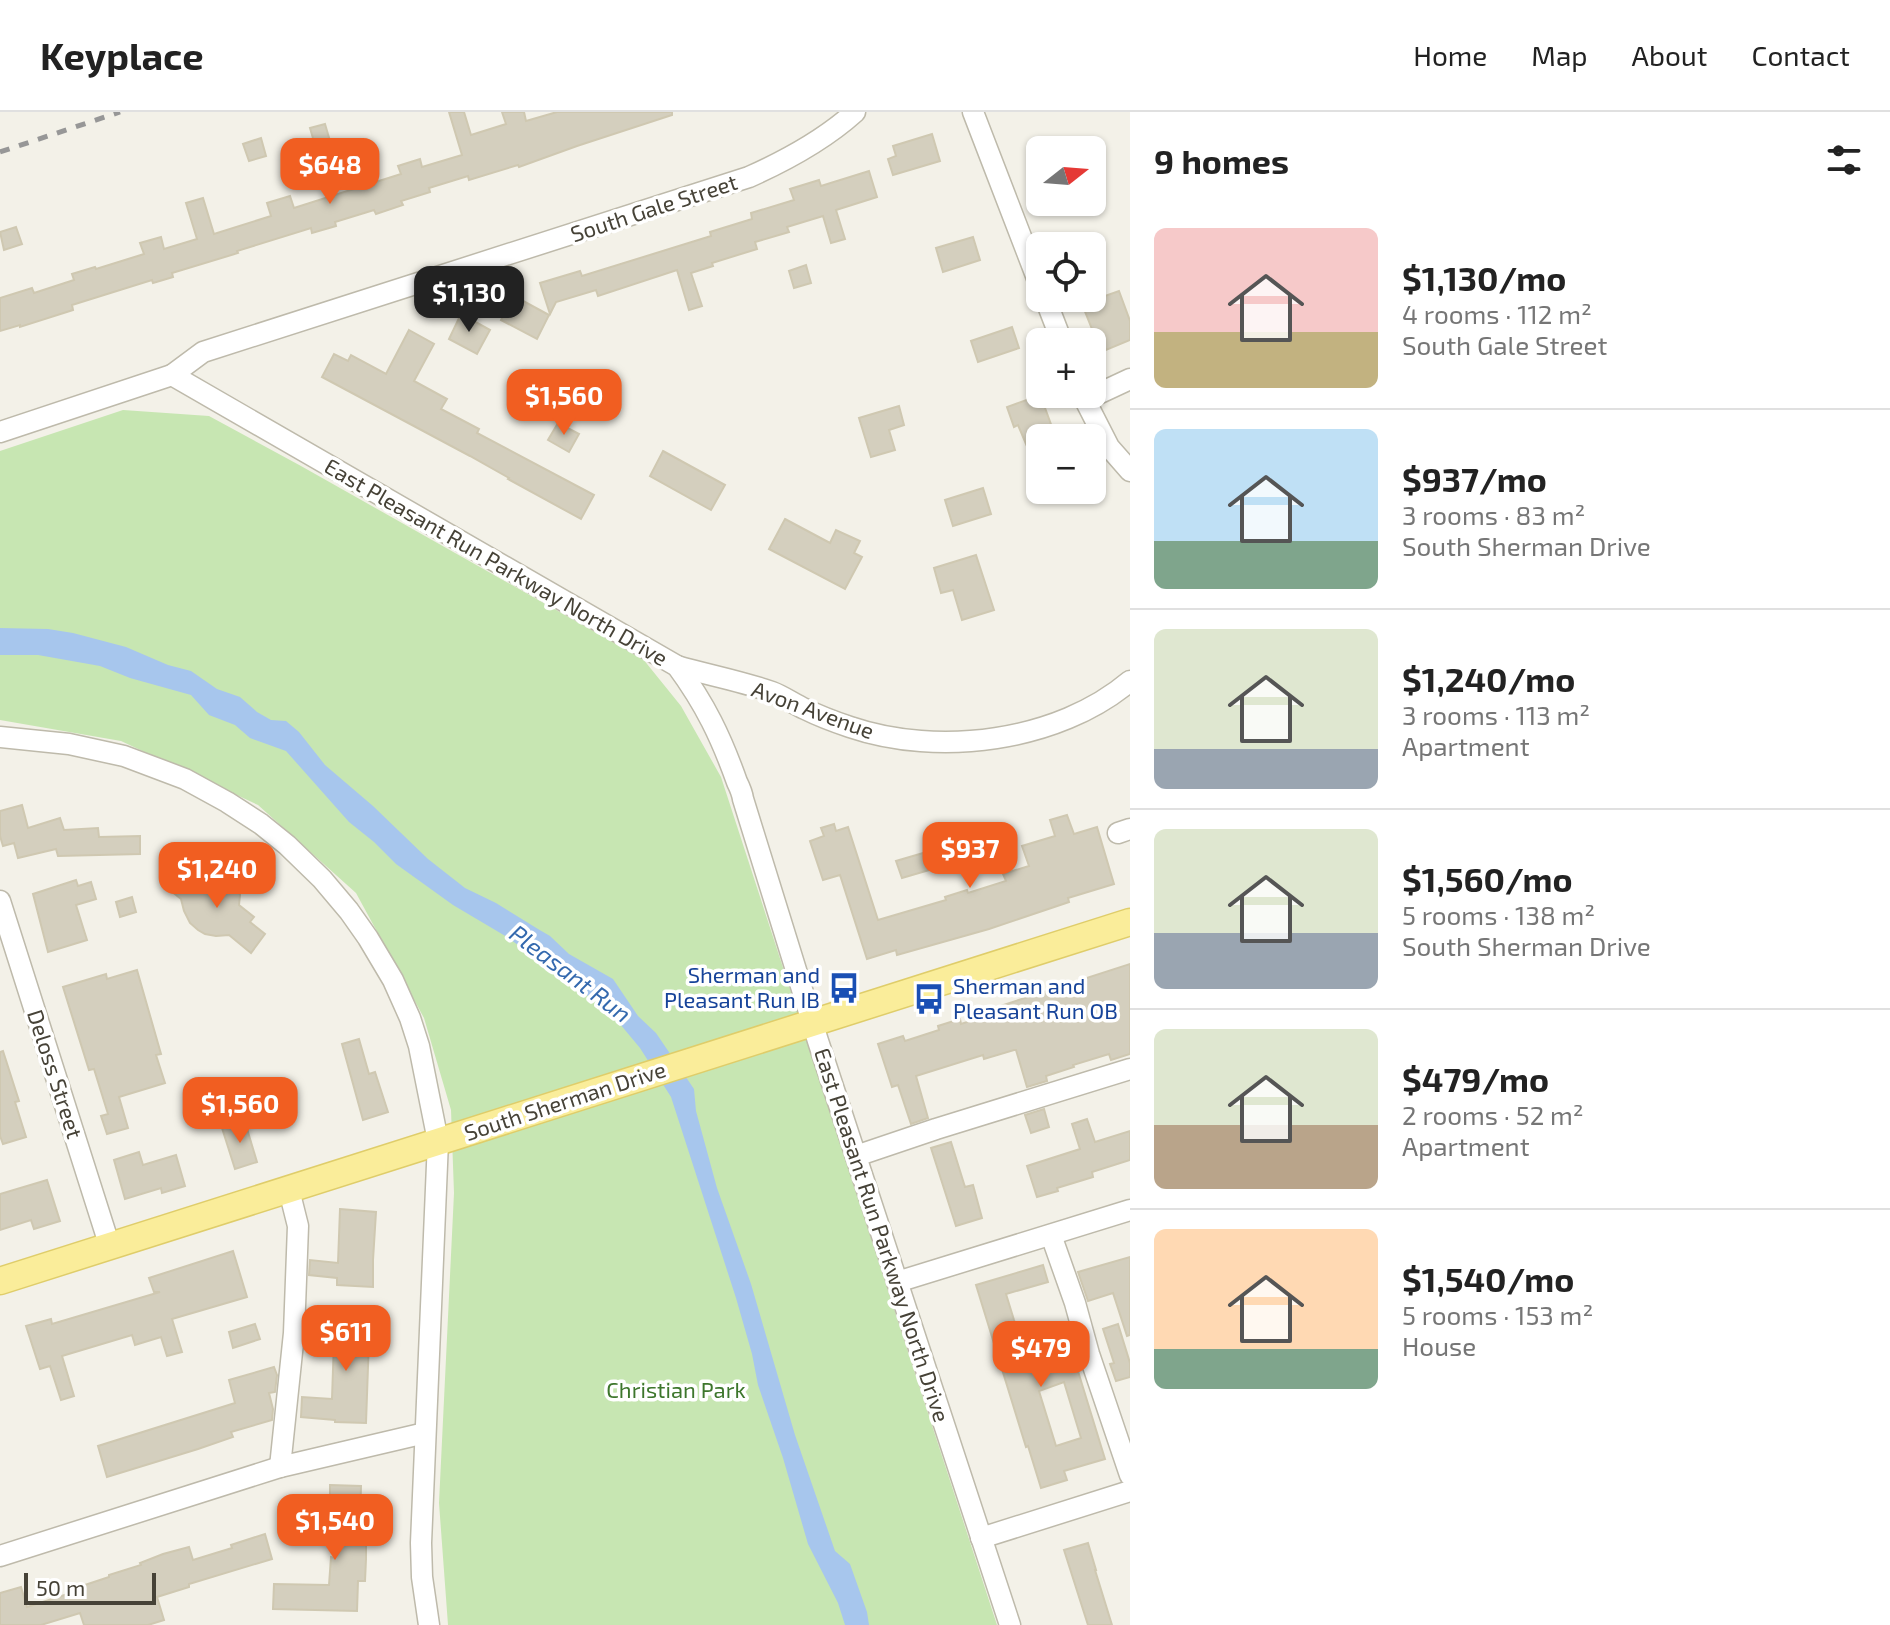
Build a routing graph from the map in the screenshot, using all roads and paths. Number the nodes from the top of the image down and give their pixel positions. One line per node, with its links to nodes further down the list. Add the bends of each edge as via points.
1 (855, 112): 4 (street, South Gale Street, via 801,152 749,177 203,352)
2 (973, 112): 3 (street)
3 (1026, 250)
4 (172, 375): 8 (street); 10 (street, East Pleasant Run Parkway North Drive)
5 (1130, 379): 6 (street)
6 (1106, 388)
7 (1089, 408): 9 (street, via 1109,447)
8 (0, 432)
9 (1130, 471)
10 (677, 666): 11 (street, Avon Avenue, via 773,693 853,728 942,742 1036,729 1083,711); 15 (street, East Pleasant Run Parkway North Drive, via 727,752 742,791)
11 (1130, 681)
12 (0, 737): 17 (street, via 69,744 162,770 227,802 287,845 349,911 393,980 419,1046)
13 (0, 901): 22 (street, Deloss Street)
14 (1130, 922): 15 (main road, South Sherman Drive)
15 (812, 1022): 17 (main road, South Sherman Drive); 18 (street, East Pleasant Run Parkway North Drive)
16 (1130, 1069): 18 (street)
17 (438, 1141): 19 (main road, South Sherman Drive); 25 (street)
18 (856, 1156): 24 (street, East Pleasant Run Parkway North Drive)
19 (289, 1190): 22 (main road, South Sherman Drive); 26 (street, via 298,1226)
20 (1130, 1210): 21 (street)
21 (1051, 1235): 24 (street); 27 (street)
22 (110, 1247): 23 (main road, South Sherman Drive)
23 (0, 1281)
24 (897, 1282): 29 (street, East Pleasant Run Parkway North Drive)
25 (425, 1433): 26 (street); 31 (street, via 421,1552)
26 (280, 1467): 30 (street)
27 (1130, 1475)
28 (1130, 1491): 29 (street)
29 (981, 1538): 32 (street, East Pleasant Run Parkway North Drive)
30 (0, 1556)
31 (429, 1625)
32 (1010, 1625)

